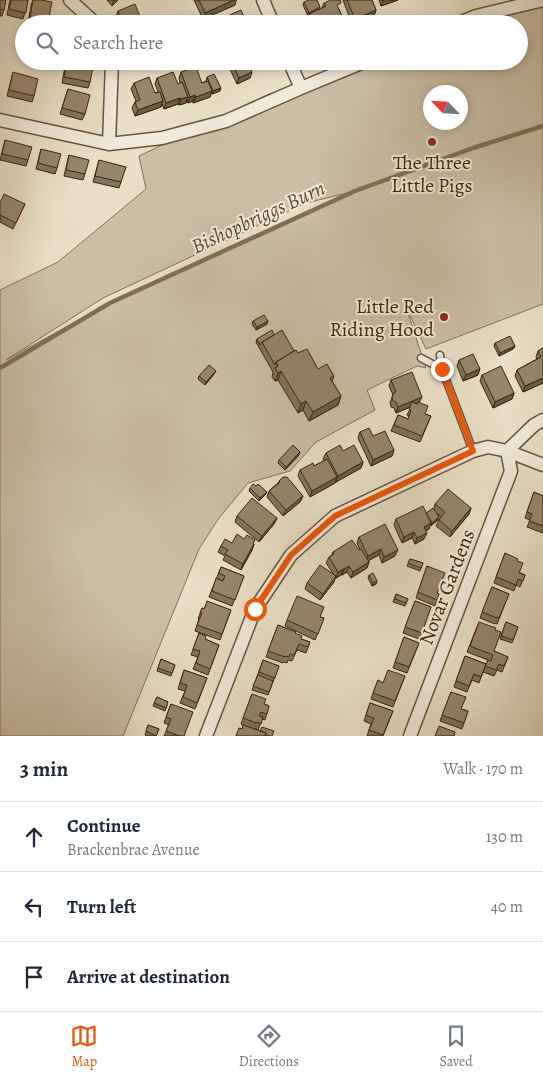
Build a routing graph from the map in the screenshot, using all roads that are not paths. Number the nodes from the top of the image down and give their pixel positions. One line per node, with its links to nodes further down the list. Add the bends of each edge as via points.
1 (70, 0): 4 (street)
2 (263, 0): 5 (street)
3 (543, 0): 6 (street)
4 (86, 15)
5 (269, 15)
6 (480, 15)
7 (112, 70): 12 (street)
8 (293, 70): 10 (street)
9 (344, 70): 10 (street)
10 (301, 88): 12 (street, via 226,121 162,138)
11 (0, 120): 12 (street)
12 (109, 144)
13 (440, 356): 15 (lane)
14 (421, 358): 15 (lane)
15 (442, 369): 17 (lane)
16 (543, 420): 18 (street)
17 (473, 451): 18 (street, via 488,447); 20 (street, via 335,516 291,555 255,609)
18 (507, 451): 19 (street); 21 (street, Novar Gardens, via 511,471)
19 (543, 465)
20 (206, 736)
21 (410, 736)

